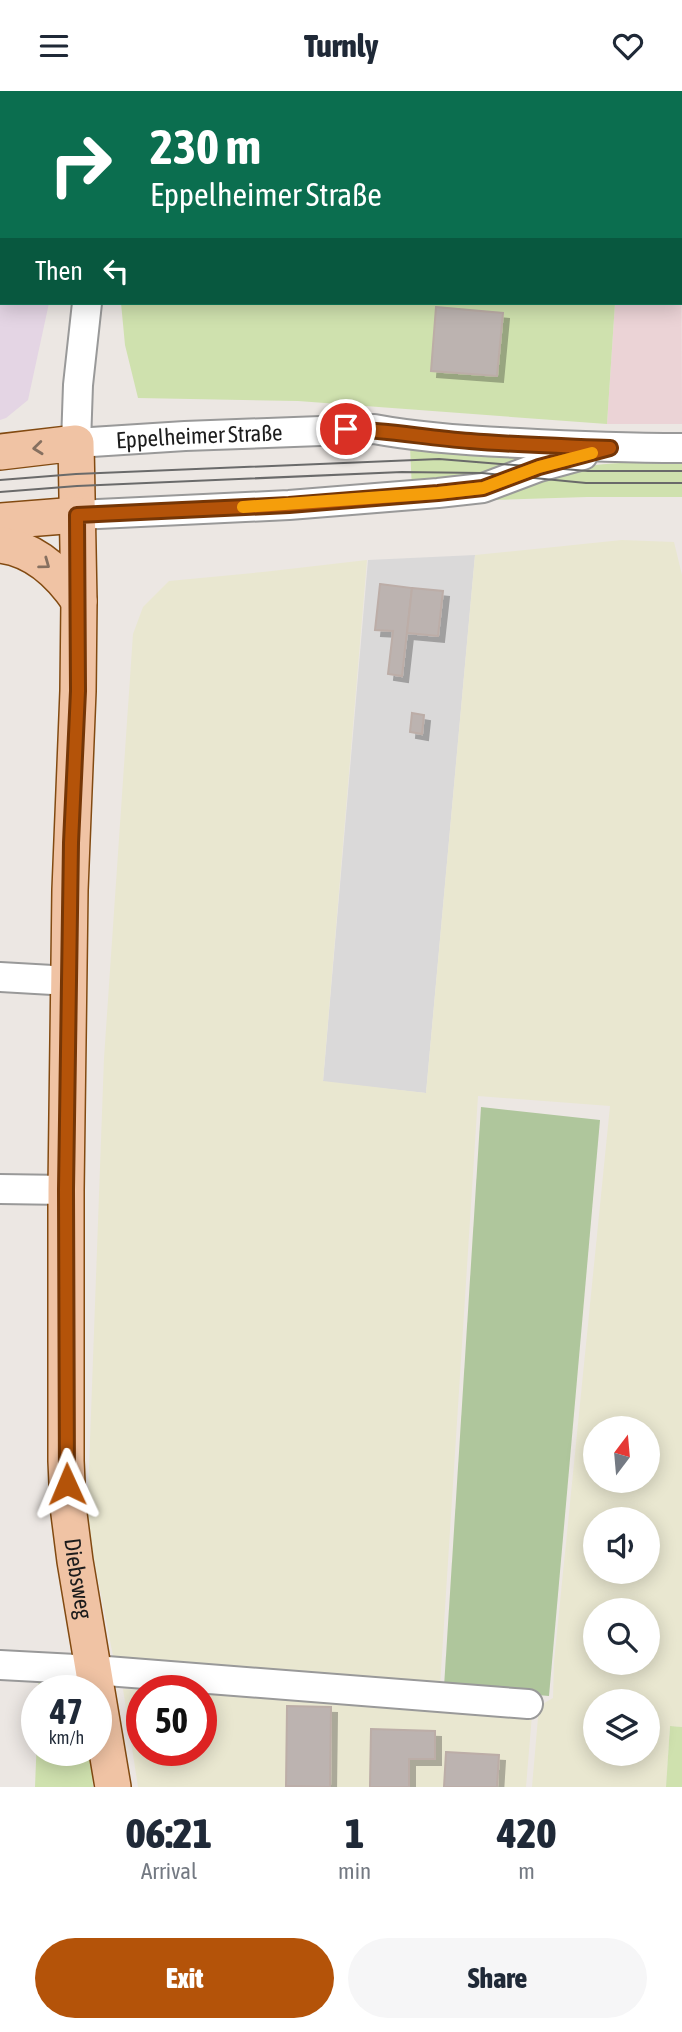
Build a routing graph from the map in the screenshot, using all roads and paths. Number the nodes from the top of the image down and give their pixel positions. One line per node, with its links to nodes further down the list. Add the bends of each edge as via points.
1 (87, 305): 2 (street)
2 (76, 443): 3 (street, Eppelheimer Straße, via 374,429 472,441); 5 (main road, Eppelheimer Straße, one-way to 5); 6 (main road, Diebsweg)
3 (610, 448): 4 (street, Eppelheimer Straße); 6 (street, Eppelheimer Straße, via 483,488 289,505)
4 (682, 448)
5 (0, 452)
6 (77, 515): 7 (main road, Eppelheimer Straße); 9 (main road, Diebsweg)
7 (0, 521)
8 (0, 545): 9 (main road, one-way to 9, via 29,553 54,570)
9 (79, 601): 11 (main road, Diebsweg)
10 (0, 977): 11 (street)
11 (70, 981): 13 (main road, Diebsweg)
12 (0, 1189): 13 (street)
13 (66, 1190): 15 (main road, Diebsweg, via 68,1506)
14 (0, 1665): 15 (street)
15 (94, 1670): 16 (street); 17 (main road, Diebsweg)
16 (528, 1704)
17 (113, 1787)

